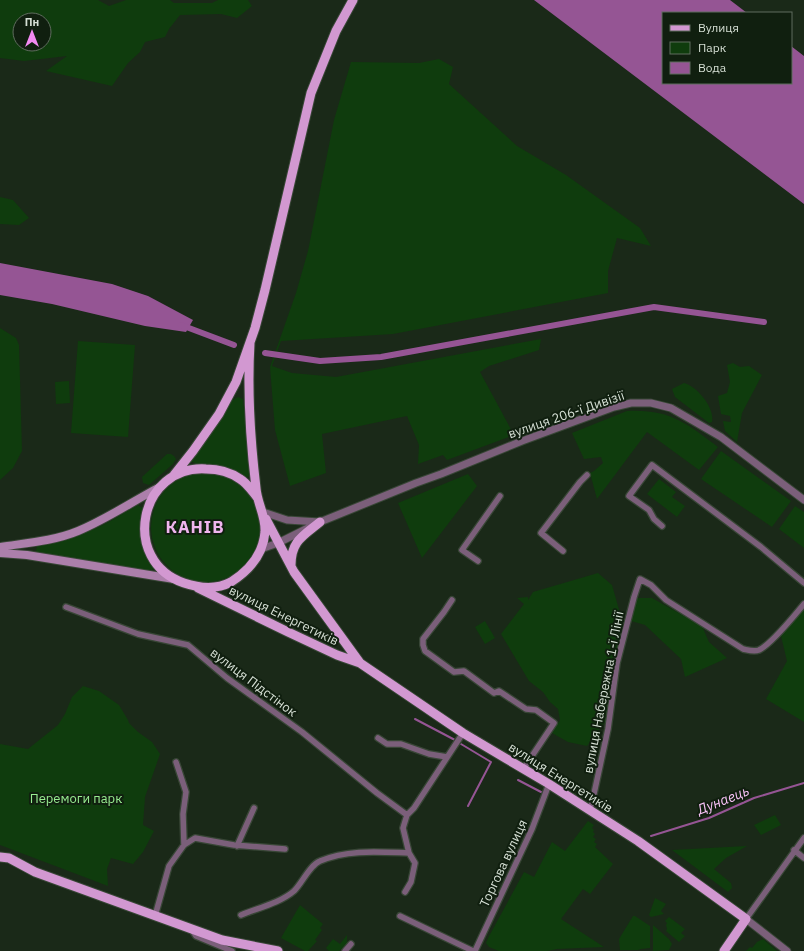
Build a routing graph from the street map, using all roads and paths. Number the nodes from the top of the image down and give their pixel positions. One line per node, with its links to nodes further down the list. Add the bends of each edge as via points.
1 (353, 0): 2 (main road, via 336,31 311,93 265,290)
2 (250, 343): 4 (main road, via 236,382 219,414); 7 (main road, via 248,408)
3 (587, 475): 15 (street, via 541,533)
4 (173, 476): 5 (main road); 7 (main road, via 195,468 219,469 241,479)
5 (160, 487): 13 (main road, via 78,531 52,539); 19 (main road, via 150,502 144,530 153,559)
6 (500, 496): 17 (street, via 462,550)
7 (257, 497): 9 (main road)
8 (804, 500): 10 (street, вулиця 206-ї Дивізії, via 721,437 671,408 651,403 631,403 506,447)
9 (263, 512): 10 (street, вулиця 206-ї Дивізії, via 287,520); 12 (main road, вулиця Енергетиків); 14 (main road, via 265,531)
10 (320, 522): 12 (street, вулиця 206-ї Дивізії); 18 (main road, via 298,540 291,553)
11 (662, 526): 20 (street, via 649,510 629,496 652,465 761,547)
12 (278, 543): 14 (street, вулиця 206-ї Дивізії); 18 (main road, вулиця Енергетиків)
13 (0, 547)
14 (261, 549): 21 (main road, via 250,567 229,583)
15 (563, 551)
16 (0, 553): 19 (main road, via 27,555)
17 (478, 561)
18 (291, 566): 25 (main road, вулиця Енергетиків)
19 (174, 579): 21 (main road)
20 (804, 583)
21 (198, 588): 25 (main road, вулиця Енергетиків, via 337,655)
22 (452, 600): 30 (street, via 423,639 422,645 426,651 454,672 464,671 494,693 499,691 526,709 536,710 554,723)
23 (804, 604): 33 (street, вулиця Набережна 1-ї Лінії, via 768,643 758,650 743,649 666,600 651,585 640,579 617,663 608,729)
24 (66, 606): 34 (street, вулиця Підстінок, via 138,634 188,645 227,678 302,732)
25 (360, 663): 26 (main road, вулиця Енергетиків)
26 (463, 733): 28 (street); 30 (main road, вулиця Енергетиків)
27 (378, 738): 28 (street, via 387,744 401,744 429,754)
28 (447, 757): 34 (street, via 414,808)
29 (176, 762): 36 (street, via 186,792 183,814)
30 (524, 768): 31 (main road, вулиця Енергетиків)
31 (549, 784): 33 (main road, вулиця Енергетиків); 53 (street, Торгова вулиця, via 532,830)
32 (254, 808): 37 (street)
33 (589, 810): 47 (main road, вулиця Енергетиків, via 638,841)
34 (406, 815): 40 (street, via 403,828)
35 (804, 838): 39 (street)
36 (184, 844): 37 (street, via 195,838); 45 (street, via 169,866)
37 (237, 846): 38 (street)
38 (285, 849)
39 (794, 850): 41 (street); 47 (street)
40 (409, 853): 43 (street, via 415,863 411,882); 44 (street, via 368,852 319,861 294,890 280,900)
41 (804, 858)
42 (2, 859): 45 (main road, via 9,858 35,872)
43 (405, 892)
44 (241, 915)
45 (155, 916): 48 (main road)
46 (400, 916): 53 (street)
47 (746, 918): 54 (main road); 55 (street)
48 (190, 928): 50 (street, via 196,936); 51 (main road, via 222,940)
49 (351, 944): 52 (street)
50 (232, 951)
51 (278, 951)
52 (345, 951)
53 (474, 951)
54 (724, 951)
55 (787, 951)

